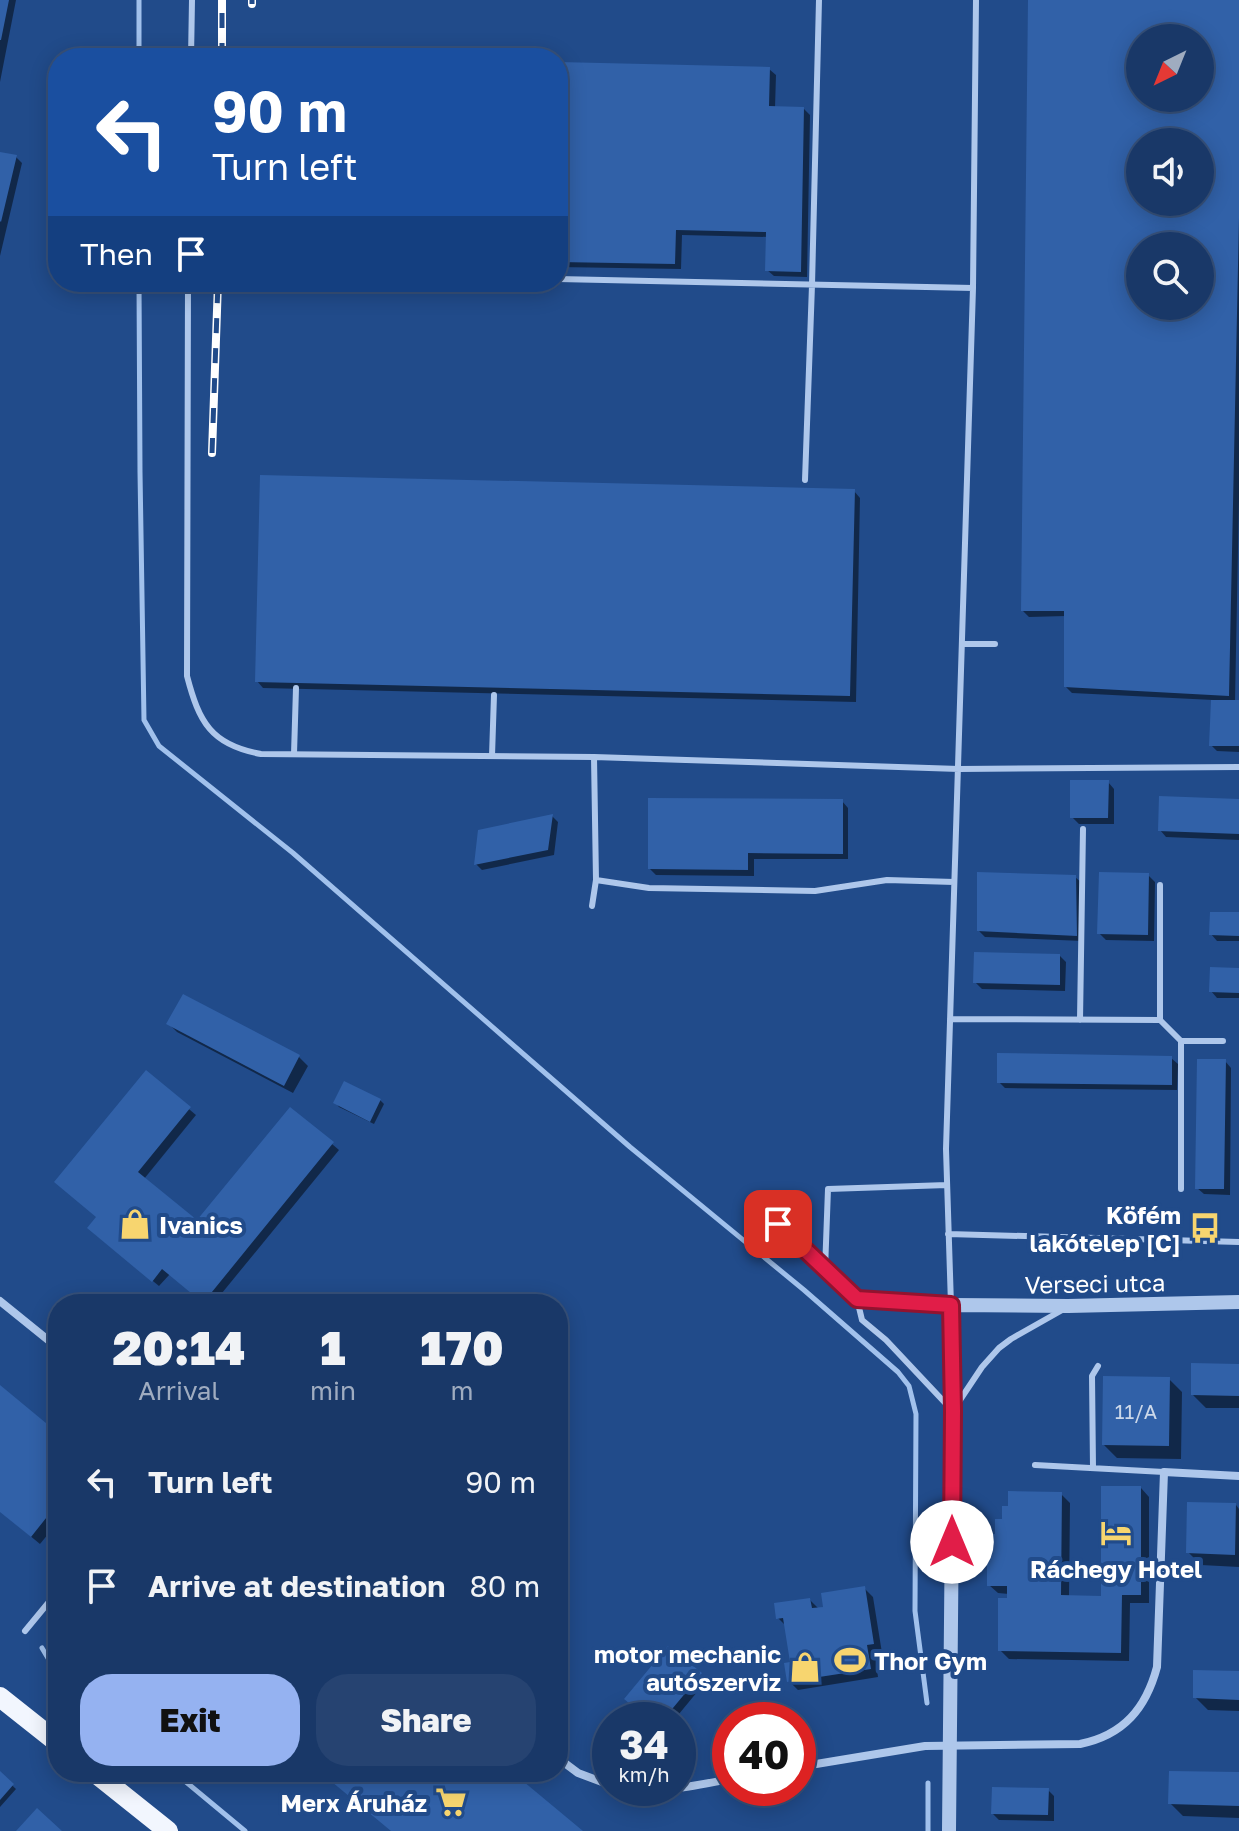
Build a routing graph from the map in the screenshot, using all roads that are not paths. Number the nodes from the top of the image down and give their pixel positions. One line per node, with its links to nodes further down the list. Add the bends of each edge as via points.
1 (192, 0): 4 (lane)
2 (819, 0): 6 (lane)
3 (976, 0): 7 (lane)
4 (191, 48)
5 (568, 279): 6 (lane)
6 (812, 285): 7 (lane); 9 (lane)
7 (973, 288): 10 (lane)
8 (188, 292): 14 (lane, via 187,676 199,713 231,746 261,754)
9 (805, 480)
10 (963, 644): 11 (lane); 18 (lane)
11 (995, 644)
12 (296, 688): 14 (lane)
13 (494, 695): 15 (lane)
14 (294, 754): 15 (lane)
15 (492, 756): 16 (lane)
16 (594, 757): 18 (lane); 20 (lane)
17 (1239, 767): 18 (lane)
18 (959, 769): 21 (lane)
19 (1083, 829): 25 (lane)
20 (596, 880): 21 (lane, via 649,888 815,891 887,880); 23 (lane)
21 (954, 882): 24 (lane)
22 (1160, 885): 26 (lane)
23 (592, 906)
24 (950, 1019): 25 (lane); 29 (lane)
25 (1080, 1020): 26 (lane)
26 (1160, 1020): 27 (lane)
27 (1181, 1041): 28 (lane); 30 (lane)
28 (1223, 1041)
29 (947, 1185): 32 (lane); 34 (lane, via 828,1189)
30 (1181, 1189)
31 (778, 1224): 34 (lane)
32 (948, 1234): 33 (lane); 38 (lane)
33 (1239, 1242)
34 (825, 1270): 35 (lane)
35 (857, 1299): 38 (lane); 42 (lane, via 862,1320)
36 (0, 1301): 40 (street)
37 (1239, 1302): 39 (street, Verseci utca)
38 (951, 1305): 39 (street, Verseci utca); 42 (street)
39 (1068, 1306): 42 (lane, via 999,1348)
40 (48, 1340)
41 (1098, 1366): 44 (lane, via 1092,1376)
42 (953, 1411): 51 (street)
43 (1035, 1465): 44 (lane)
44 (1093, 1468): 45 (lane)
45 (1164, 1472): 46 (street); 51 (street, via 1157,1667 1141,1707 1095,1741)
46 (1239, 1476)
47 (48, 1603): 48 (lane)
48 (25, 1631)
49 (0, 1697): 50 (main road)
50 (48, 1735)
51 (951, 1746): 52 (street); 57 (street)
52 (816, 1764)
53 (568, 1766): 54 (street)
54 (592, 1778)
55 (107, 1782): 56 (main road)
56 (168, 1831)
57 (949, 1831)

